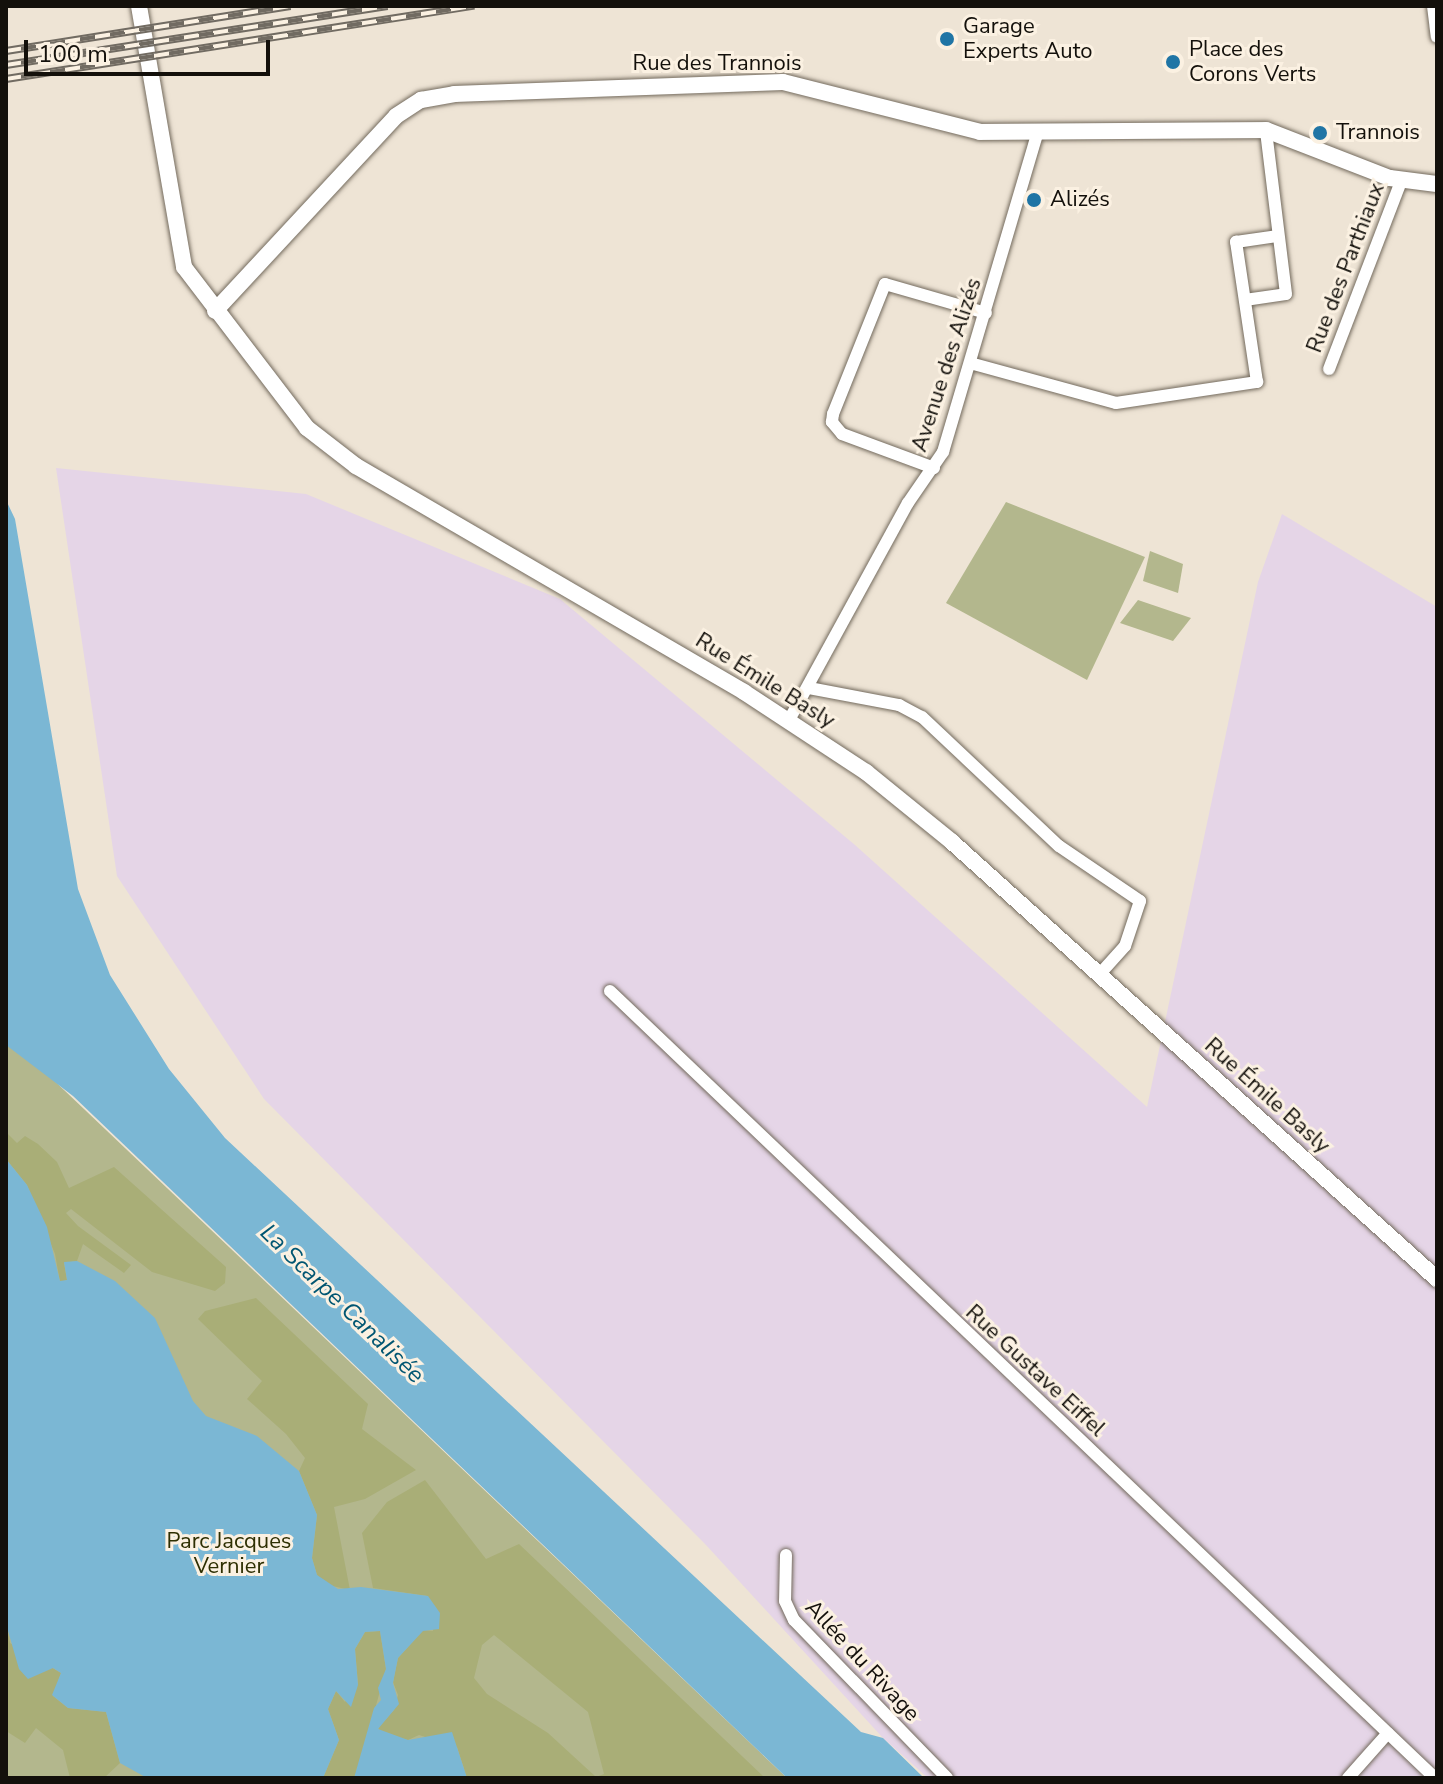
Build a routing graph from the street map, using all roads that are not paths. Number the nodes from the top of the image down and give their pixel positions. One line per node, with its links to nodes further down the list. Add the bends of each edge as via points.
1 (139, 6): 10 (street, Rue Émile Basly, via 181,259)
2 (1433, 6): 3 (street)
3 (1437, 37)
4 (1266, 130): 5 (street, Rue des Trannois); 6 (street, Rue des Trannois); 8 (street)
5 (1037, 134): 10 (street, Rue des Trannois, via 940,125 821,87 783,82 431,97 396,116); 11 (street, Avenue des Alizés)
6 (1401, 181): 7 (street, Rue des Trannois); 13 (street, Rue des Parthiaux)
7 (1437, 184)
8 (1277, 236): 9 (street, via 1286,294); 9 (street, via 1236,242)
9 (1245, 300): 12 (street, via 1257,382 1116,403)
10 (215, 311): 16 (street, Rue Émile Basly, via 300,421 331,450)
11 (986, 313): 12 (street, Avenue des Alizés); 14 (street, via 885,284 833,414 832,422 842,434)
12 (970, 363): 14 (street, Avenue des Alizés)
13 (1329, 369)
14 (934, 468): 15 (street, Avenue des Alizés, via 903,512)
15 (809, 688): 16 (street, Avenue des Alizés); 17 (street, Rue Émile Basly, via 899,705 922,717 1059,846 1140,901 1125,946)
16 (789, 720): 17 (street, Rue Émile Basly, via 920,814)
17 (1100, 974): 19 (street, Rue Émile Basly)
18 (610, 991): 21 (street, Rue Gustave Eiffel)
19 (1437, 1279)
20 (786, 1555): 22 (street, Allée du Rivage, via 785,1601 794,1620)
21 (1388, 1733): 23 (street); 24 (street, Rue Gustave Eiffel)
22 (947, 1778)
23 (1348, 1778)
24 (1435, 1778)

